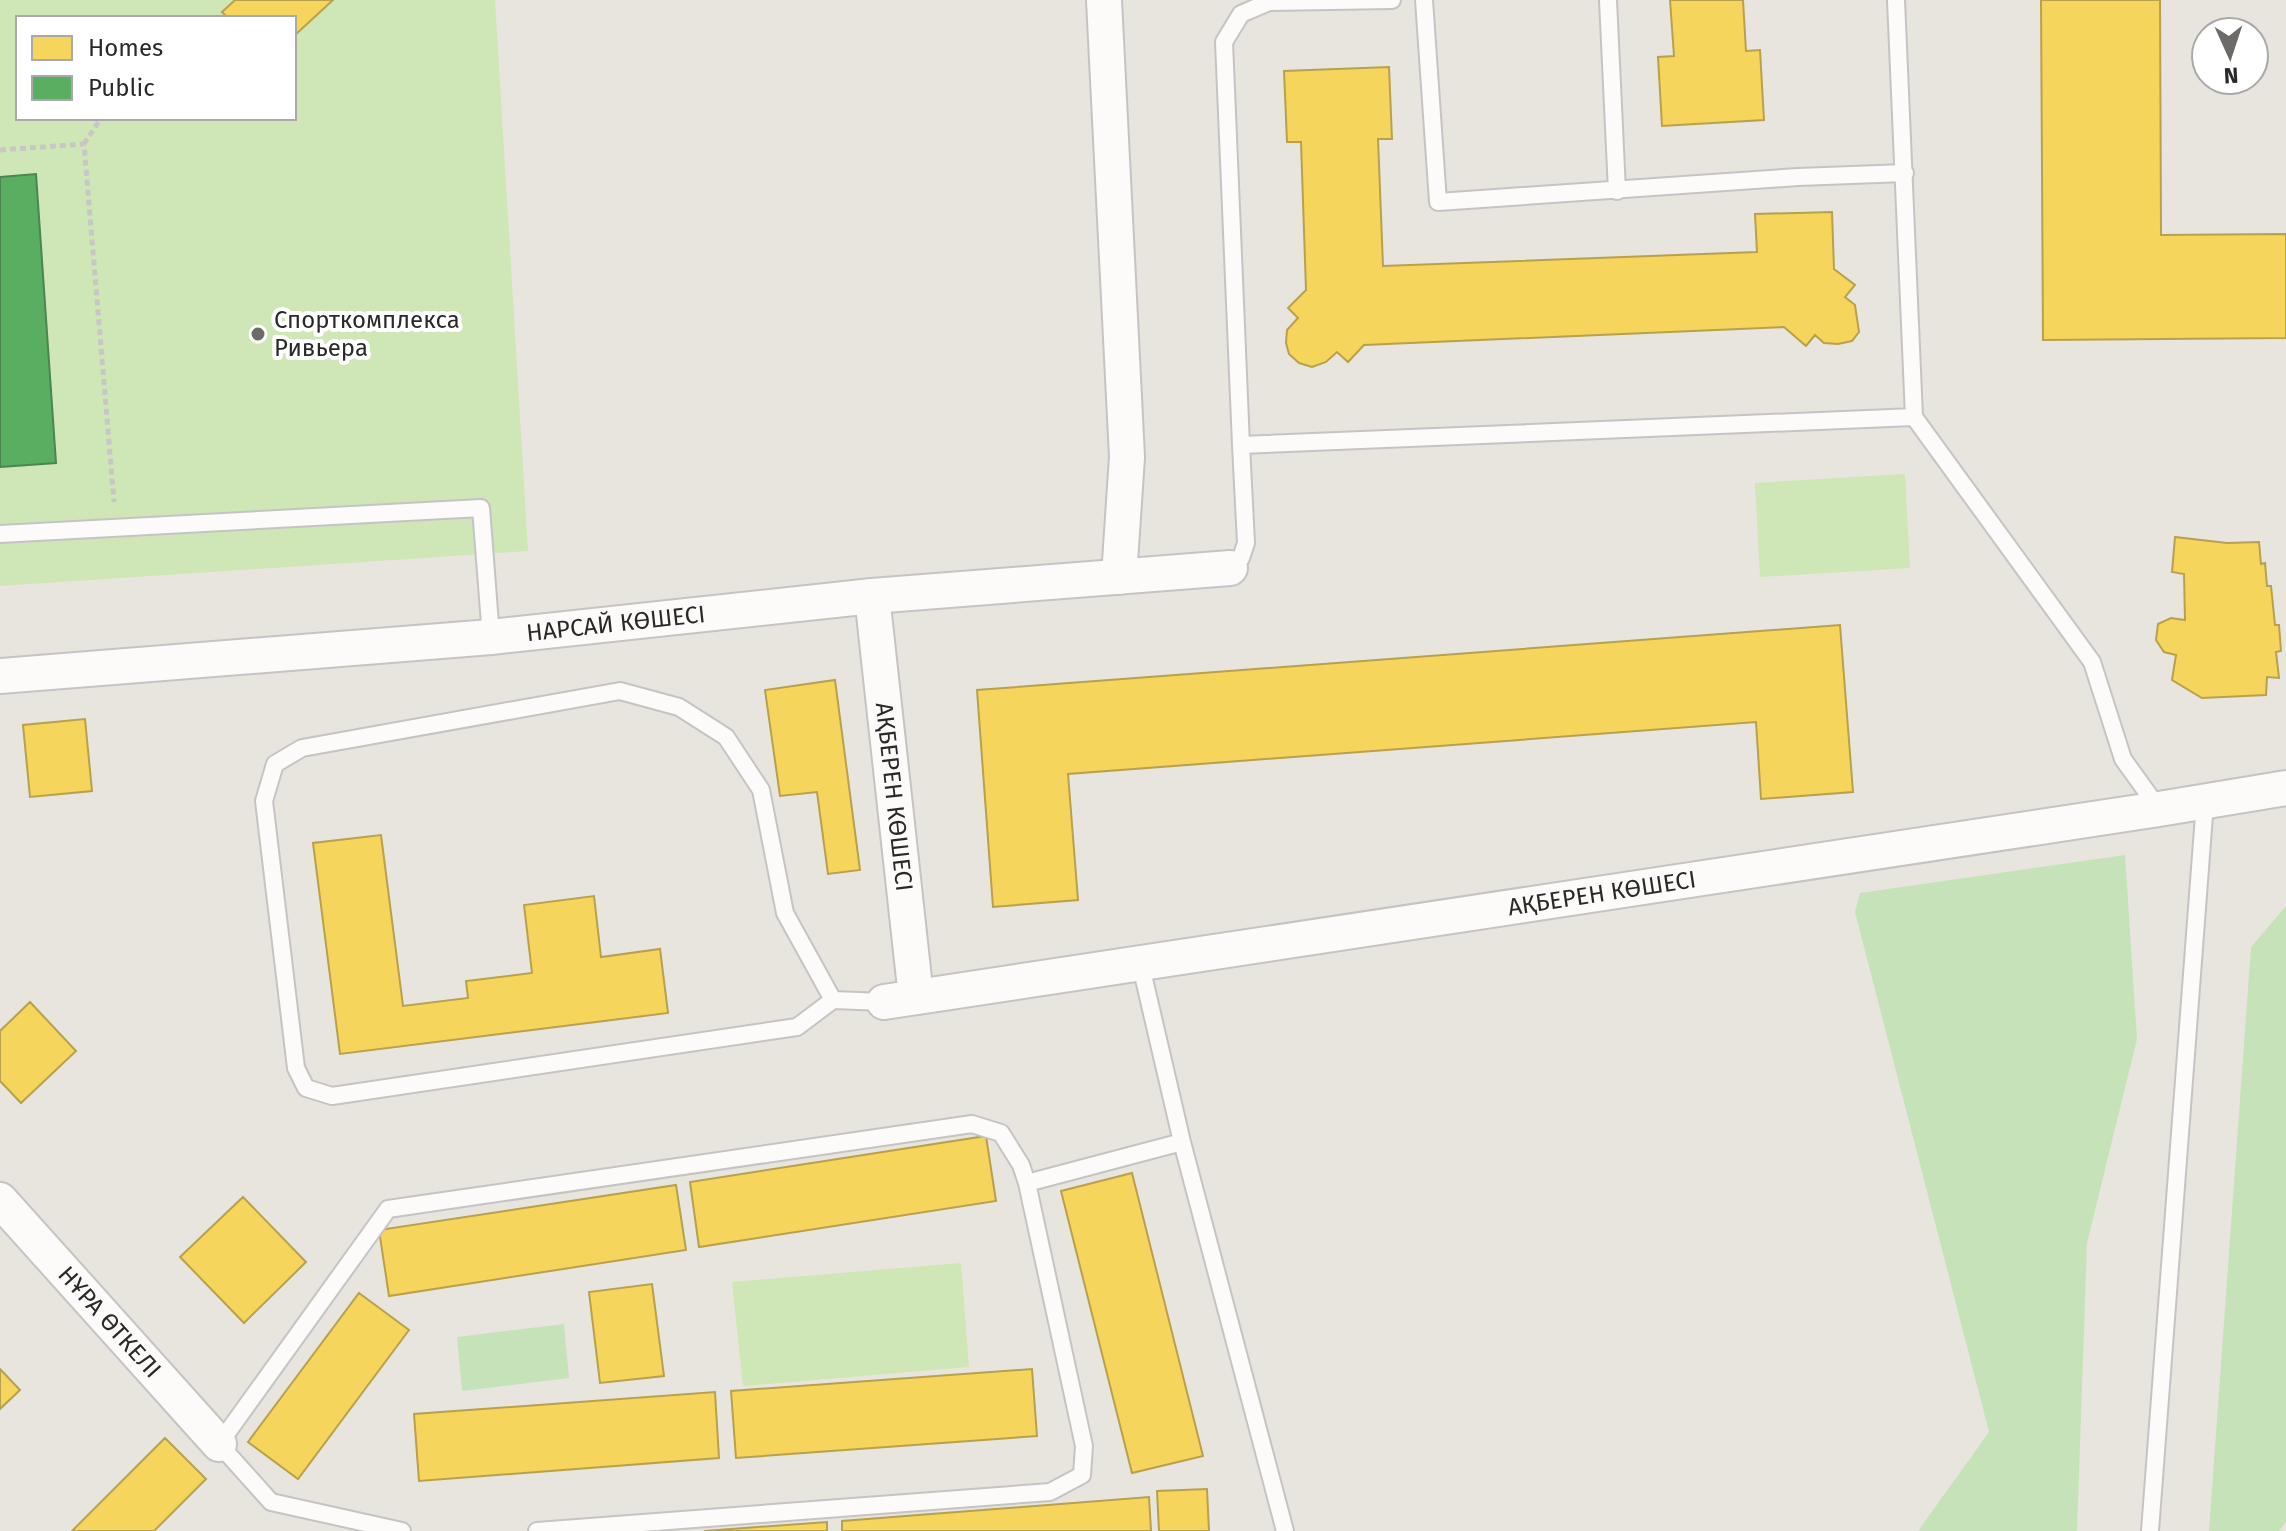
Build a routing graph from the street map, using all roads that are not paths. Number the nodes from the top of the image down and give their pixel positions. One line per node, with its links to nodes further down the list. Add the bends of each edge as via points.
1 (1104, 0): 13 (street, via 1127,457)
2 (1392, 0): 6 (lane)
3 (1424, 0): 8 (lane, via 1438,202)
4 (1608, 0): 8 (lane)
5 (1896, 0): 7 (lane)
6 (1269, 1): 10 (lane, via 1241,14 1224,42)
7 (1905, 173): 8 (lane); 9 (lane)
8 (1617, 191)
9 (1914, 417): 10 (lane); 19 (lane, via 2092,662 2123,759)
10 (1241, 445): 12 (lane, via 1246,543)
11 (0, 534): 15 (lane, via 481,508)
12 (1230, 568): 13 (street, НАРСАЙ КӨШЕСІ)
13 (1119, 577): 14 (street, НАРСАЙ КӨШЕСІ)
14 (872, 596): 15 (street, НАРСАЙ КӨШЕСІ); 22 (street, АҚБЕРЕН КӨШЕСІ)
15 (491, 637): 16 (street, НАРСАЙ КӨШЕСІ)
16 (0, 676)
17 (2286, 788): 18 (street, АҚБЕРЕН КӨШЕСІ)
18 (2205, 802): 19 (street, АҚБЕРЕН КӨШЕСІ); 30 (lane)
19 (2159, 809): 20 (street, АҚБЕРЕН КӨШЕСІ)
20 (1140, 962): 22 (street, АҚБЕРЕН КӨШЕСІ); 23 (lane)
21 (833, 1000): 21 (lane, via 785,913 761,790 726,737 679,707 620,691 302,748 275,764 264,801 296,1068 306,1088 332,1096 797,1027); 22 (lane)
22 (900, 1000)
23 (1182, 1142): 24 (lane); 29 (lane)
24 (1027, 1183): 26 (lane, via 1001,1133 972,1124 388,1209); 28 (lane, via 1084,1446 1082,1475 1050,1492)
25 (0, 1200): 26 (street, НҰРА ӨТКЕЛІ)
26 (219, 1444): 27 (lane, via 271,1502)
27 (402, 1531)
28 (537, 1531)
29 (1285, 1531)
30 (2150, 1531)

